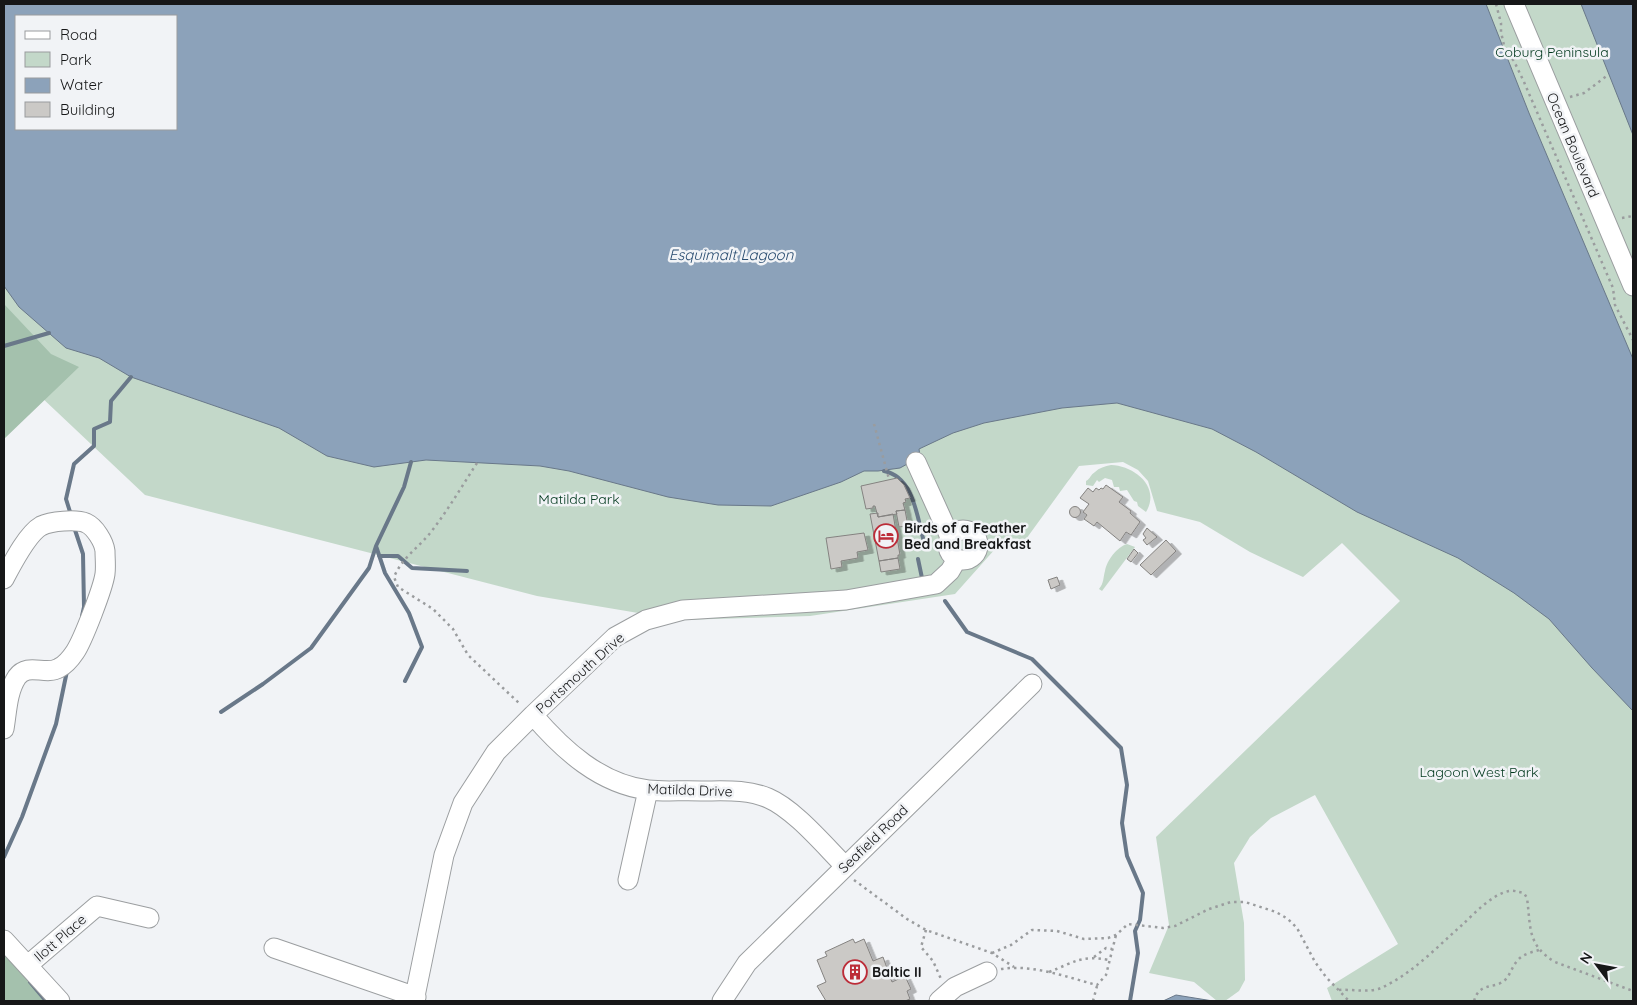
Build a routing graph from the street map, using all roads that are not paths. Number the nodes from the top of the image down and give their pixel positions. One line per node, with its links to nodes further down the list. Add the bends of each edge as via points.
1 (1514, 4): 2 (street, Ocean Boulevard)
2 (1633, 286)
3 (916, 462): 4 (street)
4 (950, 537): 5 (street, via 948,550); 5 (street, via 963,529 971,532 978,542 972,556 965,560)
5 (957, 559): 8 (street, Portsmouth Drive, via 936,584 907,590 846,600 683,610 646,620 615,637)
6 (4, 579): 9 (street, via 24,544 41,526 50,523 86,523 96,531 105,548 105,575 76,651 58,669 47,672 24,670 17,677 10,694)
7 (1032, 684): 11 (street, Seafield Road)
8 (532, 715): 10 (street, Matilda Drive, via 554,741 585,766 624,785); 19 (street, Portsmouth Drive, via 496,752 463,803 444,855)
9 (4, 729)
10 (648, 790): 11 (street, Matilda Drive, via 747,791 770,798 795,816); 12 (street)
11 (845, 866): 21 (street, Seafield Road, via 747,963)
12 (628, 880)
13 (149, 918): 16 (street, Ilott Place, via 97,906)
14 (4, 940): 16 (street)
15 (274, 948): 19 (street)
16 (28, 965): 20 (street)
17 (987, 972): 18 (street, via 955,987)
18 (941, 998)
19 (415, 999)
20 (60, 1001)
21 (722, 1001)

